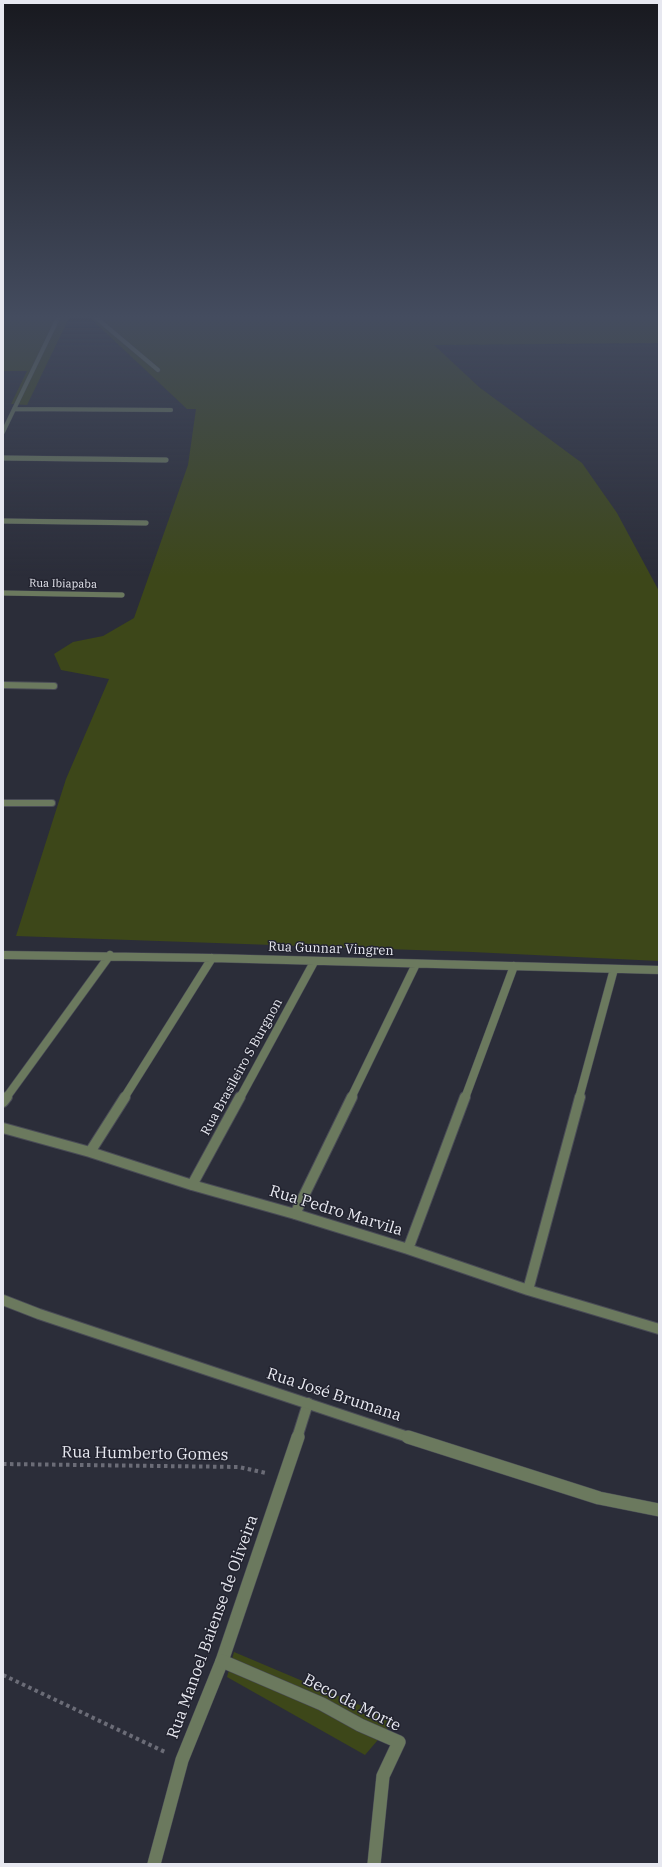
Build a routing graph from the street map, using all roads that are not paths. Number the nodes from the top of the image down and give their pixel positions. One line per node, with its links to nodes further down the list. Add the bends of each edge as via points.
1 (17, 403): 2 (street)
2 (14, 409): 3 (street); 4 (street)
3 (171, 410)
4 (3, 432)
5 (3, 458): 6 (street)
6 (166, 460)
7 (3, 521): 8 (street)
8 (146, 523)
9 (3, 593): 10 (street, Rua Ibiapaba)
10 (122, 595)
11 (3, 685): 12 (street)
12 (54, 686)
13 (3, 803): 14 (street)
14 (52, 803)
15 (4, 956): 16 (street, Rua Gunnar Vingren)
16 (110, 956): 17 (street, Rua Gunnar Vingren); 23 (street)
17 (212, 958): 18 (street, Rua Gunnar Vingren); 25 (street)
18 (314, 962): 19 (street, Rua Gunnar Vingren); 26 (street, Rua Brasileiro S Burgnon)
19 (416, 964): 20 (street, Rua Gunnar Vingren); 27 (street)
20 (514, 966): 21 (street, Rua Gunnar Vingren); 28 (street)
21 (614, 969): 22 (street, Rua Gunnar Vingren); 29 (street)
22 (659, 970)
23 (3, 1102)
24 (3, 1128): 25 (street, Rua Pedro Marvila)
25 (90, 1152): 26 (street, Rua Pedro Marvila)
26 (192, 1185): 27 (street, Rua Pedro Marvila)
27 (294, 1214): 28 (street, Rua Pedro Marvila)
28 (408, 1249): 29 (street, Rua Pedro Marvila)
29 (528, 1290): 31 (street, Rua Pedro Marvila)
30 (3, 1300): 32 (street, Rua José Brumana)
31 (659, 1329)
32 (308, 1403): 33 (street, Rua José Brumana, via 599,1498); 34 (street, Rua Manoel Baiense de Oliveira)
33 (659, 1510)
34 (222, 1661): 35 (street, Rua Manoel Baiense de Oliveira, via 182,1760); 36 (street, Beco da Morte, via 322,1704 360,1725 399,1742 383,1776)
35 (154, 1864)
36 (374, 1864)

